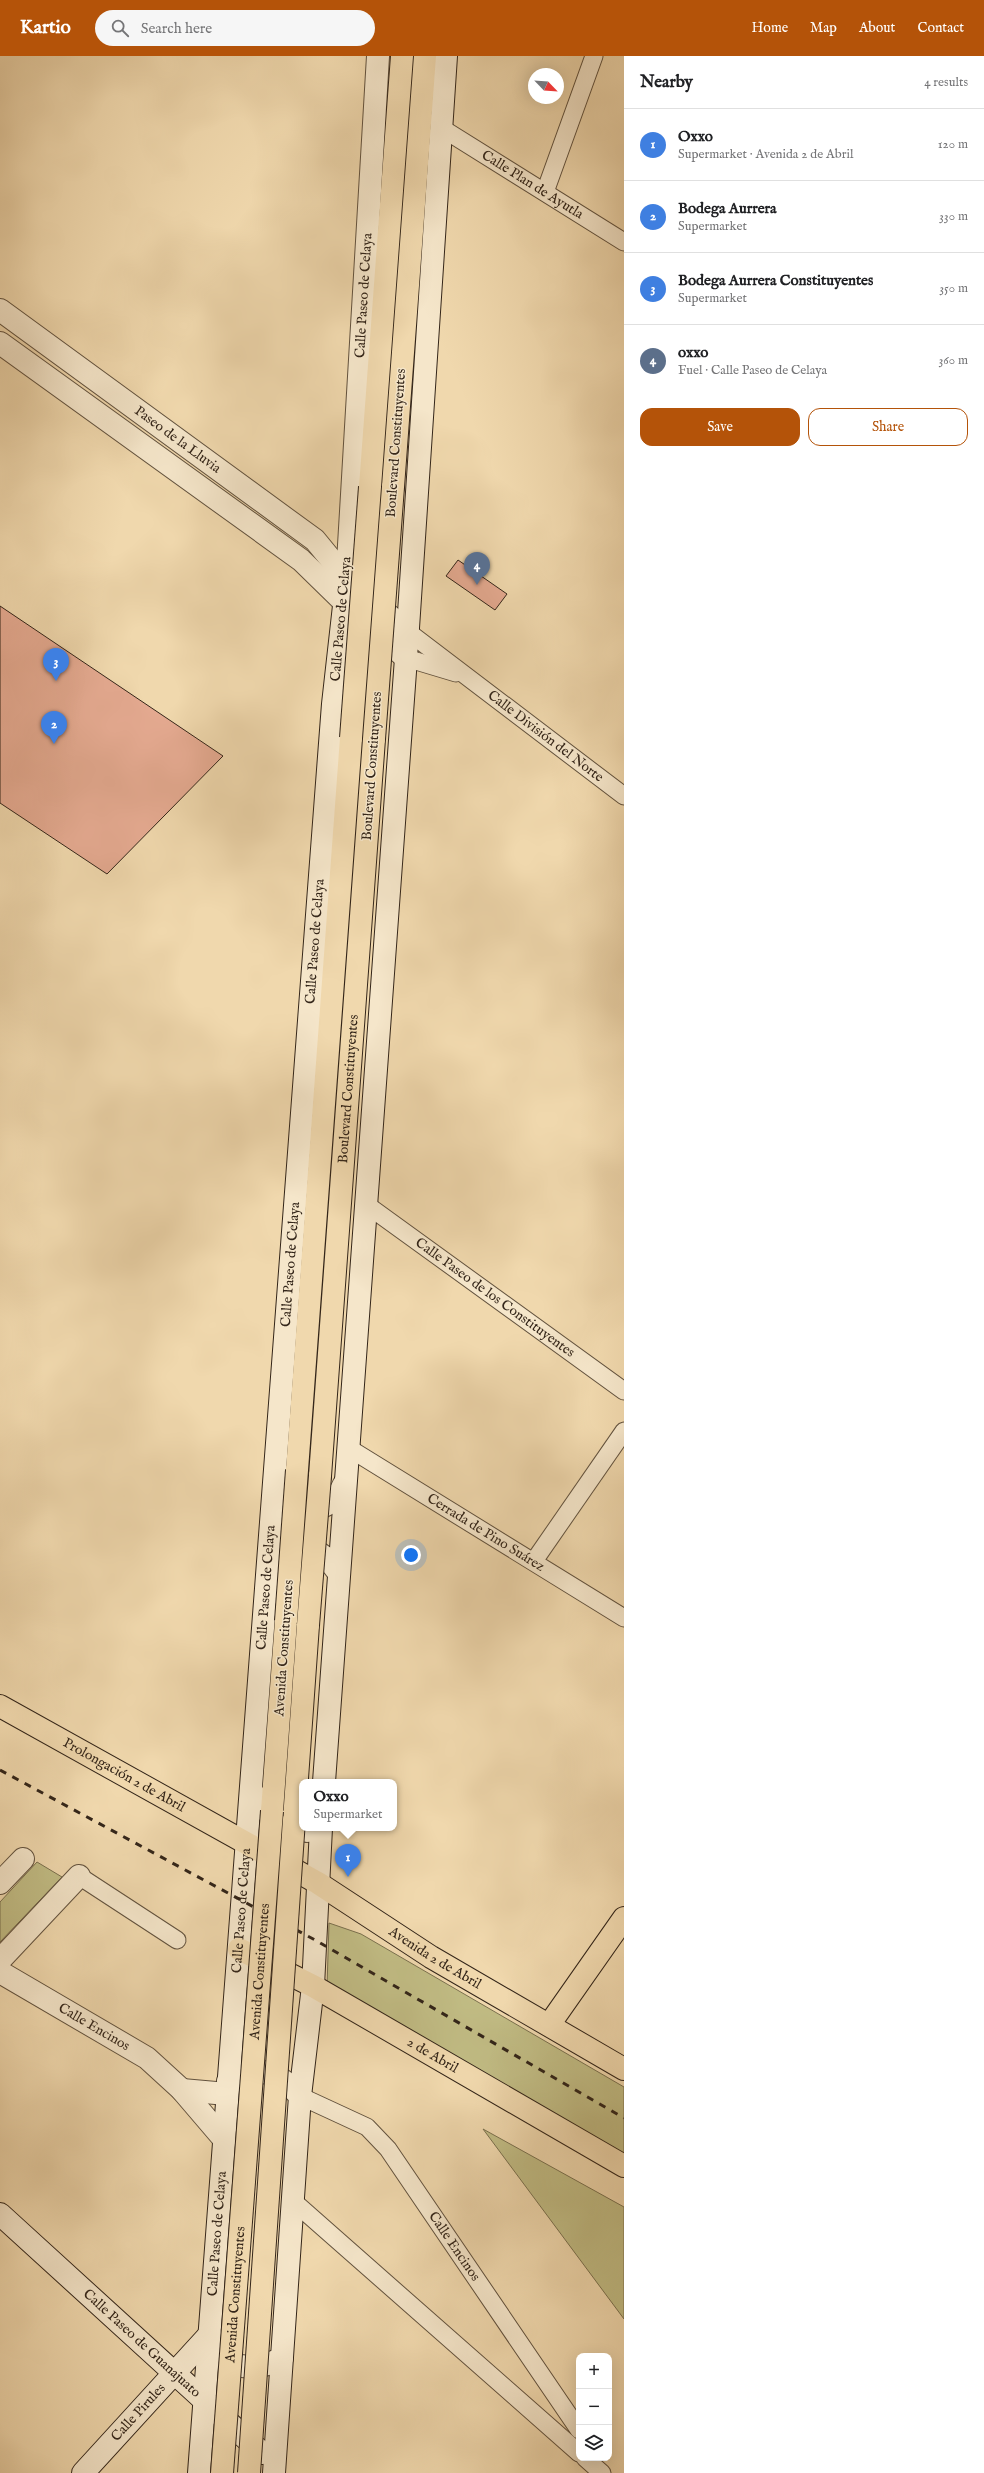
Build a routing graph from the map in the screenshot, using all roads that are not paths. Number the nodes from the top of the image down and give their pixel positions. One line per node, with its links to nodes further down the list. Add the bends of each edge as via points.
1 (378, 56): 12 (main road, Calle Paseo de Celaya)
2 (402, 56): 25 (main road, Boulevard Constituyentes, bridge)
3 (424, 56): 26 (main road, Boulevard Constituyentes, bridge)
4 (446, 56): 6 (main road)
5 (594, 56): 7 (street)
6 (440, 127): 7 (street, Calle Plan de Ayutla); 11 (main road)
7 (545, 192): 8 (street, Calle Plan de Ayutla)
8 (624, 242)
9 (0, 310): 13 (main road, Paseo de la Lluvia, via 315,540)
10 (0, 343): 14 (main road, Paseo de la Lluvia, via 301,560)
11 (413, 526): 12 (main road, via 402,540 392,546 378,548 362,542); 15 (main road)
12 (348, 531): 13 (main road, Calle Paseo de Celaya)
13 (346, 579): 14 (main road, Calle Paseo de Celaya); 15 (main road, Calle División del Norte)
14 (344, 602): 16 (main road, Calle División del Norte); 18 (main road, Calle Paseo de Celaya)
15 (407, 631): 16 (main road); 17 (street, Calle División del Norte)
16 (406, 658): 17 (street, Calle División del Norte); 19 (main road)
17 (467, 677): 20 (street, Calle División del Norte)
18 (333, 704): 19 (main road, via 351,689 371,689 382,694 391,703); 27 (main road, Calle Paseo de Celaya)
19 (401, 719): 21 (main road)
20 (623, 794)
21 (366, 1205): 22 (street, Calle Paseo de los Constituyentes); 24 (main road)
22 (624, 1391)
23 (624, 1431): 29 (street)
24 (347, 1447): 28 (main road); 29 (street, Cerrada de Pino Suárez)
25 (297, 1470): 71 (main road, Avenida Constituyentes, bridge)
26 (320, 1476): 34 (main road, Avenida Constituyentes, bridge, via 308,1625)
27 (275, 1479): 28 (main road, via 289,1500 304,1506 325,1506 338,1498); 30 (main road, Calle Paseo de Celaya)
28 (344, 1484): 31 (main road)
29 (534, 1561): 32 (street, Cerrada de Pino Suárez)
30 (268, 1563): 31 (main road, via 277,1552 307,1547 330,1560); 36 (main road, Calle Paseo de Celaya)
31 (338, 1572): 35 (main road)
32 (624, 1618)
33 (0, 1706): 40 (main road, Prolongación 2 de Abril)
34 (305, 1779)
35 (324, 1779)
36 (252, 1790): 37 (main road, via 264,1810 283,1824); 40 (main road, Calle Paseo de Celaya)
37 (299, 1829)
38 (303, 1831): 72 (main road, Avenida Constituyentes, bridge)
39 (321, 1831): 44 (main road)
40 (248, 1844): 44 (main road, Avenida 2 de Abril); 47 (main road, Calle Paseo de Celaya)
41 (23, 1859): 43 (main road)
42 (79, 1876): 46 (street); 48 (main road)
43 (0, 1883)
44 (318, 1883): 50 (main road); 51 (main road, Avenida 2 de Abril, via 432,1957)
45 (624, 1918): 51 (main road)
46 (177, 1940)
47 (239, 1949): 50 (main road, 2 de Abril); 53 (main road, Calle Paseo de Celaya)
48 (0, 1960)
49 (0, 1972): 54 (main road, Calle Encinos, via 147,2058)
50 (313, 1986): 55 (main road); 57 (main road, 2 de Abril)
51 (549, 2025): 52 (main road, Avenida 2 de Abril)
52 (624, 2069)
53 (227, 2088): 54 (main road); 55 (main road, via 242,2073 267,2071 289,2084); 56 (main road, Calle Paseo de Celaya)
54 (182, 2090): 56 (main road, Calle Encinos)
55 (300, 2096): 58 (main road); 64 (street, Calle Encinos, via 367,2127 388,2149)
56 (223, 2138): 60 (main road, Calle Paseo de Celaya)
57 (624, 2166)
58 (293, 2201): 61 (main road); 65 (street)
59 (0, 2214): 62 (main road, Calle Paseo de Guanajuato)
60 (210, 2340): 61 (main road, via 223,2359 242,2367 267,2366); 62 (main road, Calle Pirules); 63 (main road, Calle Paseo de Celaya)
61 (282, 2358): 68 (main road)
62 (175, 2372): 63 (main road, Calle Paseo de Guanajuato); 69 (main road, Calle Pirules)
63 (205, 2402): 68 (main road, Calle Paseo de Guanajuato); 70 (main road, Calle Paseo de Celaya)
64 (576, 2426)
65 (576, 2450)
66 (588, 2461): 73 (street)
67 (600, 2461): 74 (street)
68 (278, 2470)
69 (83, 2473)
70 (199, 2473)
71 (222, 2473)
72 (249, 2473)
73 (602, 2473)
74 (608, 2473)

